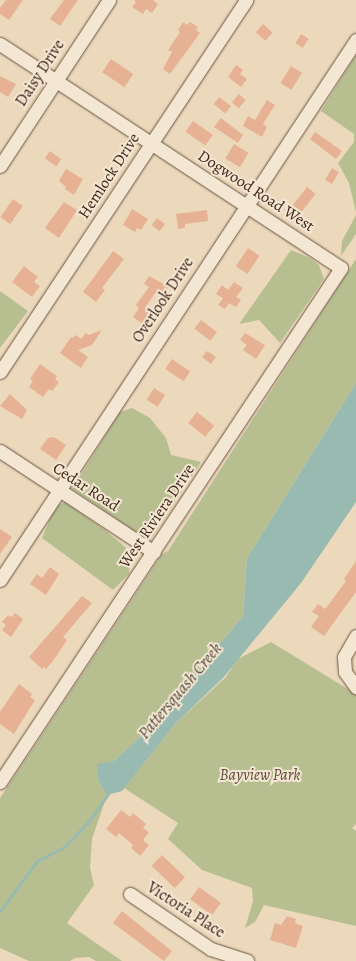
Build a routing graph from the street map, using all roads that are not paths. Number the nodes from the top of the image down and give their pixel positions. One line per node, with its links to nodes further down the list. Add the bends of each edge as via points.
1 (109, 0): 5 (street, Daisy Drive)
2 (246, 0): 6 (street, Hemlock Drive)
3 (356, 40): 8 (street, Overlook Drive)
4 (0, 44): 5 (street, Dogwood Road West)
5 (55, 81): 6 (street, Dogwood Road West); 7 (street, Daisy Drive)
6 (151, 143): 8 (street, Dogwood Road West); 10 (street, Hemlock Drive)
7 (0, 166)
8 (246, 205): 9 (street, Dogwood Road West); 12 (street, Overlook Drive)
9 (341, 268): 13 (street, West Riviera Drive)
10 (0, 372)
11 (0, 451): 12 (street, Cedar Road)
12 (59, 490): 13 (street, Cedar Road); 14 (street, Overlook Drive)
13 (154, 552): 17 (street, West Riviera Drive)
14 (0, 580)
15 (356, 636): 16 (street, via 344,657 346,672)
16 (356, 688)
17 (0, 782)
18 (130, 894): 19 (street, Victoria Place, via 211,949)
19 (247, 961)

